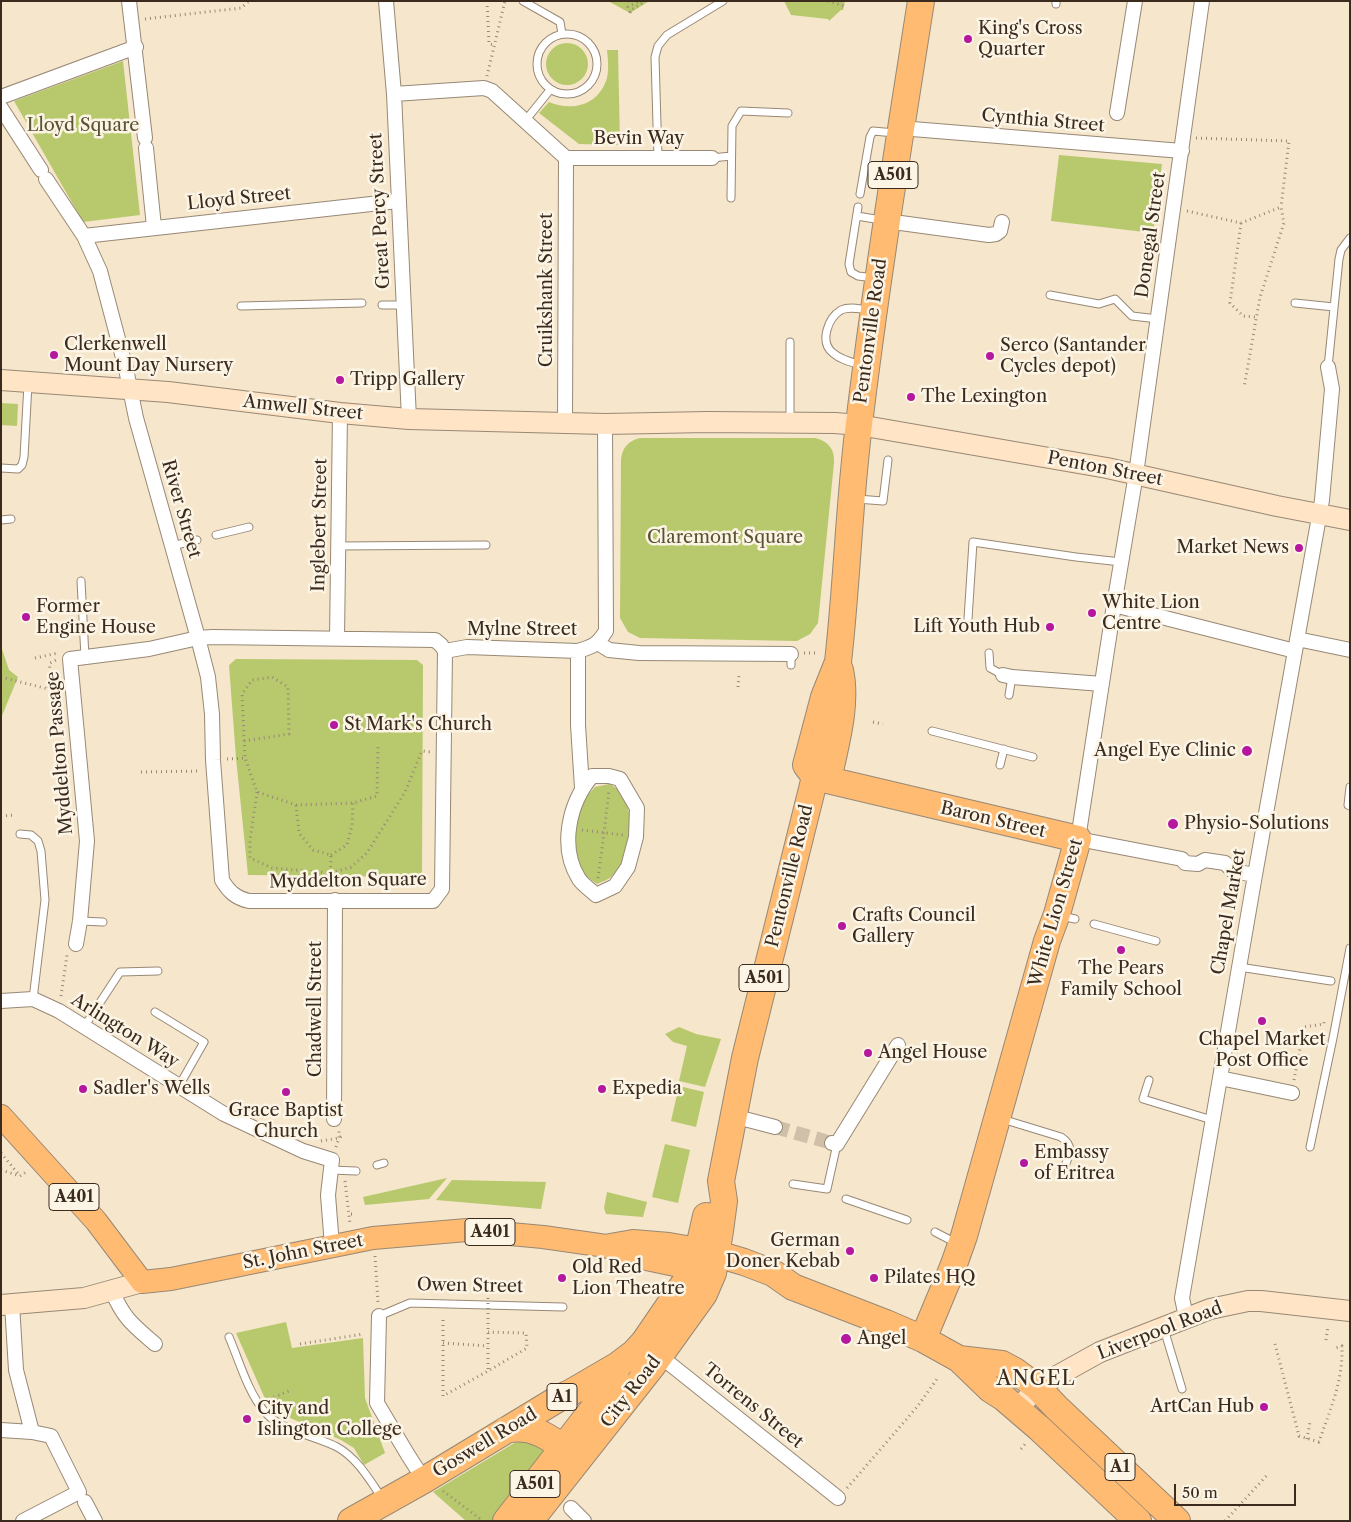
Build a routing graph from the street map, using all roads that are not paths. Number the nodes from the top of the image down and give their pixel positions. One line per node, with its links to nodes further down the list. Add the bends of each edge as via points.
1 (130, 1): 9 (street)
2 (386, 1): 11 (street, Great Percy Street)
3 (523, 1): 8 (lane, via 560,22)
4 (723, 1): 21 (lane, via 667,35 658,46 654,57)
5 (921, 1): 17 (highway, Pentonville Road / A501)
6 (1135, 1): 15 (street)
7 (1202, 1): 18 (street, Donegal Street)
8 (562, 34): 10 (lane, via 546,42 537,58 538,76); 10 (lane, via 581,37 589,43 595,51 597,70 587,87 578,92 569,95)
9 (136, 47): 12 (street); 30 (street)
10 (550, 90): 16 (lane)
11 (394, 94): 16 (street, via 484,88 492,91); 25 (street, Great Percy Street)
12 (1, 97)
13 (1, 108): 31 (street, River Street)
14 (788, 113): 19 (lane, via 741,111 732,126)
15 (1117, 113)
16 (525, 121): 20 (street)
17 (900, 131): 18 (street, Cynthia Street); 23 (lane, via 873,131); 28 (highway, Pentonville Road / A501)
18 (1183, 144): 42 (street, Donegal Street)
19 (731, 156): 22 (lane); 24 (lane)
20 (566, 158): 21 (street, Bevin Way); 51 (street, Cruikshank Street)
21 (658, 158): 22 (street, Bevin Way)
22 (712, 158)
23 (860, 194)
24 (731, 198)
25 (398, 201): 30 (street, Lloyd Street); 38 (street, Great Percy Street)
26 (858, 208): 27 (lane)
27 (857, 216): 28 (lane); 33 (lane, via 849,264 851,272)
28 (886, 221): 29 (street, via 989,235 1000,231); 33 (highway, Pentonville Road / A501)
29 (1002, 222)
30 (154, 227): 31 (street, Lloyd Street)
31 (84, 236): 48 (street, River Street, via 100,271)
32 (1350, 238): 40 (lane, via 1341,250)
33 (878, 279): 41 (highway, Pentonville Road / A501)
34 (1050, 295): 42 (lane, via 1099,304 1115,299 1132,316)
35 (362, 303): 39 (lane)
36 (1295, 303): 40 (lane)
37 (382, 305): 38 (lane)
38 (403, 305): 50 (street, Great Percy Street)
39 (241, 306)
40 (1334, 307): 45 (lane)
41 (873, 311): 44 (highway, Pentonville Road / A501); 44 (lane, via 841,310 828,323 825,340 831,352 848,362)
42 (1158, 319): 57 (street, Donegal Street)
43 (790, 342): 52 (lane)
44 (866, 366): 54 (highway, Pentonville Road / A501)
45 (1328, 367): 59 (street, Chapel Market, via 1332,389)
46 (1, 380): 47 (street, Amwell Street)
47 (29, 382): 48 (street, Amwell Street); 56 (lane, via 22,465 18,469)
48 (129, 389): 49 (street, Amwell Street); 67 (street, River Street)
49 (340, 413): 50 (street, Amwell Street); 68 (street, Inglebert Street)
50 (409, 419): 51 (street, Amwell Street)
51 (565, 423): 53 (street, Amwell Street)
52 (790, 423): 53 (street); 54 (street)
53 (605, 424): 75 (street, via 606,631)
54 (859, 424): 57 (street, Penton Street); 58 (highway, Pentonville Road / A501)
55 (888, 460): 58 (lane, via 884,501)
56 (1, 468)
57 (1136, 474): 59 (street, Penton Street); 69 (street, White Lion Street)
58 (852, 498): 90 (highway, Pentonville Road / A501, via 839,657 844,687 830,771)
59 (1320, 514): 62 (street, Penton Street); 76 (street, Chapel Market)
60 (11, 519): 61 (lane)
61 (1, 520)
62 (1350, 520)
63 (249, 526): 64 (lane)
64 (216, 535)
65 (197, 540): 67 (lane)
66 (486, 545): 68 (lane)
67 (172, 546): 73 (street, River Street)
68 (338, 546): 74 (street, Inglebert Street)
69 (1121, 562): 71 (street, White Lion Street); 72 (lane, via 972,542)
70 (81, 581): 81 (lane)
71 (1114, 605): 76 (street); 84 (street, White Lion Street)
72 (968, 619)
73 (198, 638): 74 (street); 81 (street, Myddelton Passage, via 149,649); 97 (street, Myddelton Square, via 208,677 212,714 222,880 233,895 249,901)
74 (337, 638): 77 (street, via 434,640)
75 (598, 643): 79 (street, Mylne Street); 82 (street, via 609,650 639,653)
76 (1296, 645): 78 (street); 96 (street, Chapel Market)
77 (445, 650): 79 (street, Mylne Street, via 467,647); 97 (street, Myddelton Square, via 442,889 433,901)
78 (1350, 650)
79 (578, 651): 92 (street)
80 (989, 653): 83 (lane, via 990,668)
81 (85, 657): 98 (street, Myddelton Passage, via 70,659 88,841)
82 (791, 659)
83 (1007, 676): 84 (street); 85 (lane)
84 (1102, 684): 95 (street, White Lion Street)
85 (1009, 694)
86 (932, 731): 87 (lane)
87 (1004, 750): 88 (lane); 89 (lane)
88 (1032, 757)
89 (1000, 765)
90 (815, 778): 95 (highway, Baron Street, via 989,815); 117 (highway, Pentonville Road / A501, via 757,1006)
91 (1350, 787): 93 (lane)
92 (582, 788): 92 (street, via 573,807 568,830 570,855 579,879 596,895 615,886 628,867 636,837 637,808 620,779 592,776)
93 (1350, 806)
94 (20, 834): 107 (lane, via 31,835 38,841 45,900)
95 (1078, 839): 96 (street, Baron Street, via 1185,863 1198,864 1205,860 1225,863 1233,871); 118 (highway, White Lion Street, via 1066,916 1047,941)
96 (1255, 875): 104 (street, Chapel Market)
97 (335, 900): 119 (street, Chadwell Street)
98 (80, 921): 99 (lane); 102 (street, Myddelton Passage)
99 (103, 922)
100 (1094, 924): 101 (lane)
101 (1156, 941)
102 (72, 945)
103 (1350, 948): 123 (lane)
104 (1239, 966): 106 (lane); 112 (street, Chapel Market)
105 (158, 971): 110 (lane, via 120,972)
106 (1331, 982)
107 (33, 1000): 108 (street, Arlington Way); 110 (street, Arlington Way)
108 (2, 1001)
109 (156, 1012): 114 (lane, via 204,1042)
110 (84, 1027): 114 (street, Arlington Way)
111 (898, 1045): 122 (street)
112 (1220, 1078): 115 (street); 120 (street, Chapel Market)
113 (1149, 1080): 120 (lane, via 1143,1099)
114 (179, 1086): 125 (street, Arlington Way, via 224,1114)
115 (1292, 1093)
116 (1, 1116): 136 (main road, A401, via 96,1221)
117 (733, 1116): 121 (street); 135 (highway, Pentonville Road / A501, via 721,1181 724,1201)
118 (997, 1118): 127 (lane, via 1061,1137 1070,1147); 134 (highway, White Lion Street)
119 (334, 1119)
120 (1212, 1120): 142 (street, Chapel Market, via 1182,1298)
121 (775, 1127)
122 (835, 1143): 129 (lane, via 827,1189)
123 (1310, 1147)
124 (384, 1163): 126 (lane)
125 (332, 1165): 128 (lane); 133 (street, via 328,1201)
126 (377, 1165)
127 (1065, 1166)
128 (356, 1171)
129 (793, 1184)
130 (846, 1200): 131 (lane)
131 (907, 1220)
132 (935, 1232): 134 (lane)
133 (342, 1244): 135 (main road, St. John Street / A401, via 373,1238 467,1230 606,1246 632,1256); 136 (main road, St. John Street / A401)
134 (961, 1245): 145 (highway, White Lion Street)
135 (705, 1261): 145 (highway, A1, via 744,1262 773,1273 793,1287); 147 (highway, City Road / A501, via 704,1294)
136 (142, 1282): 137 (street, St. John Street)
137 (112, 1291): 138 (street, St. John Street, via 77,1299); 146 (street, via 123,1314)
138 (6, 1304): 155 (street, via 16,1370)
139 (563, 1307): 141 (lane, Owen Street, via 410,1302)
140 (1350, 1311): 142 (street, Liverpool Road, via 1248,1301)
141 (378, 1316): 157 (street, via 378,1403)
142 (1186, 1318): 143 (street, Liverpool Road)
143 (1163, 1327): 150 (street, Liverpool Road, via 1100,1352); 151 (lane)
144 (229, 1337): 160 (lane, via 266,1414 351,1456)
145 (922, 1339): 148 (highway, A1)
146 (155, 1344)
147 (652, 1349): 149 (highway, City Road / A501, via 634,1353); 156 (highway, City Road / A501); 159 (street, Torrens Street)
148 (959, 1360): 150 (highway, A1, via 1002,1364); 152 (highway, A1, via 990,1389)
149 (618, 1365): 154 (highway, Goswell Road / A1); 156 (highway, City Road / A501, via 610,1387)
150 (1037, 1387): 152 (street, Liverpool Road); 169 (highway, A1)
151 (1182, 1389)
152 (1018, 1409): 168 (highway, A1)
153 (1, 1430): 155 (street)
154 (506, 1430): 156 (highway, A501, via 531,1429); 157 (highway, Goswell Road / A1)
155 (32, 1432): 158 (street, via 51,1436)
156 (571, 1453): 165 (highway, City Road / A501); 166 (highway, City Road / A501)
157 (424, 1480): 160 (highway, Goswell Road / A1)
158 (82, 1497): 162 (street); 163 (street)
159 (838, 1498)
160 (386, 1502): 164 (highway, Goswell Road / A1)
161 (571, 1508): 167 (street)
162 (24, 1521)
163 (95, 1521)
164 (351, 1521)
165 (506, 1521)
166 (530, 1521)
167 (584, 1521)
168 (1138, 1521)
169 (1177, 1521)

